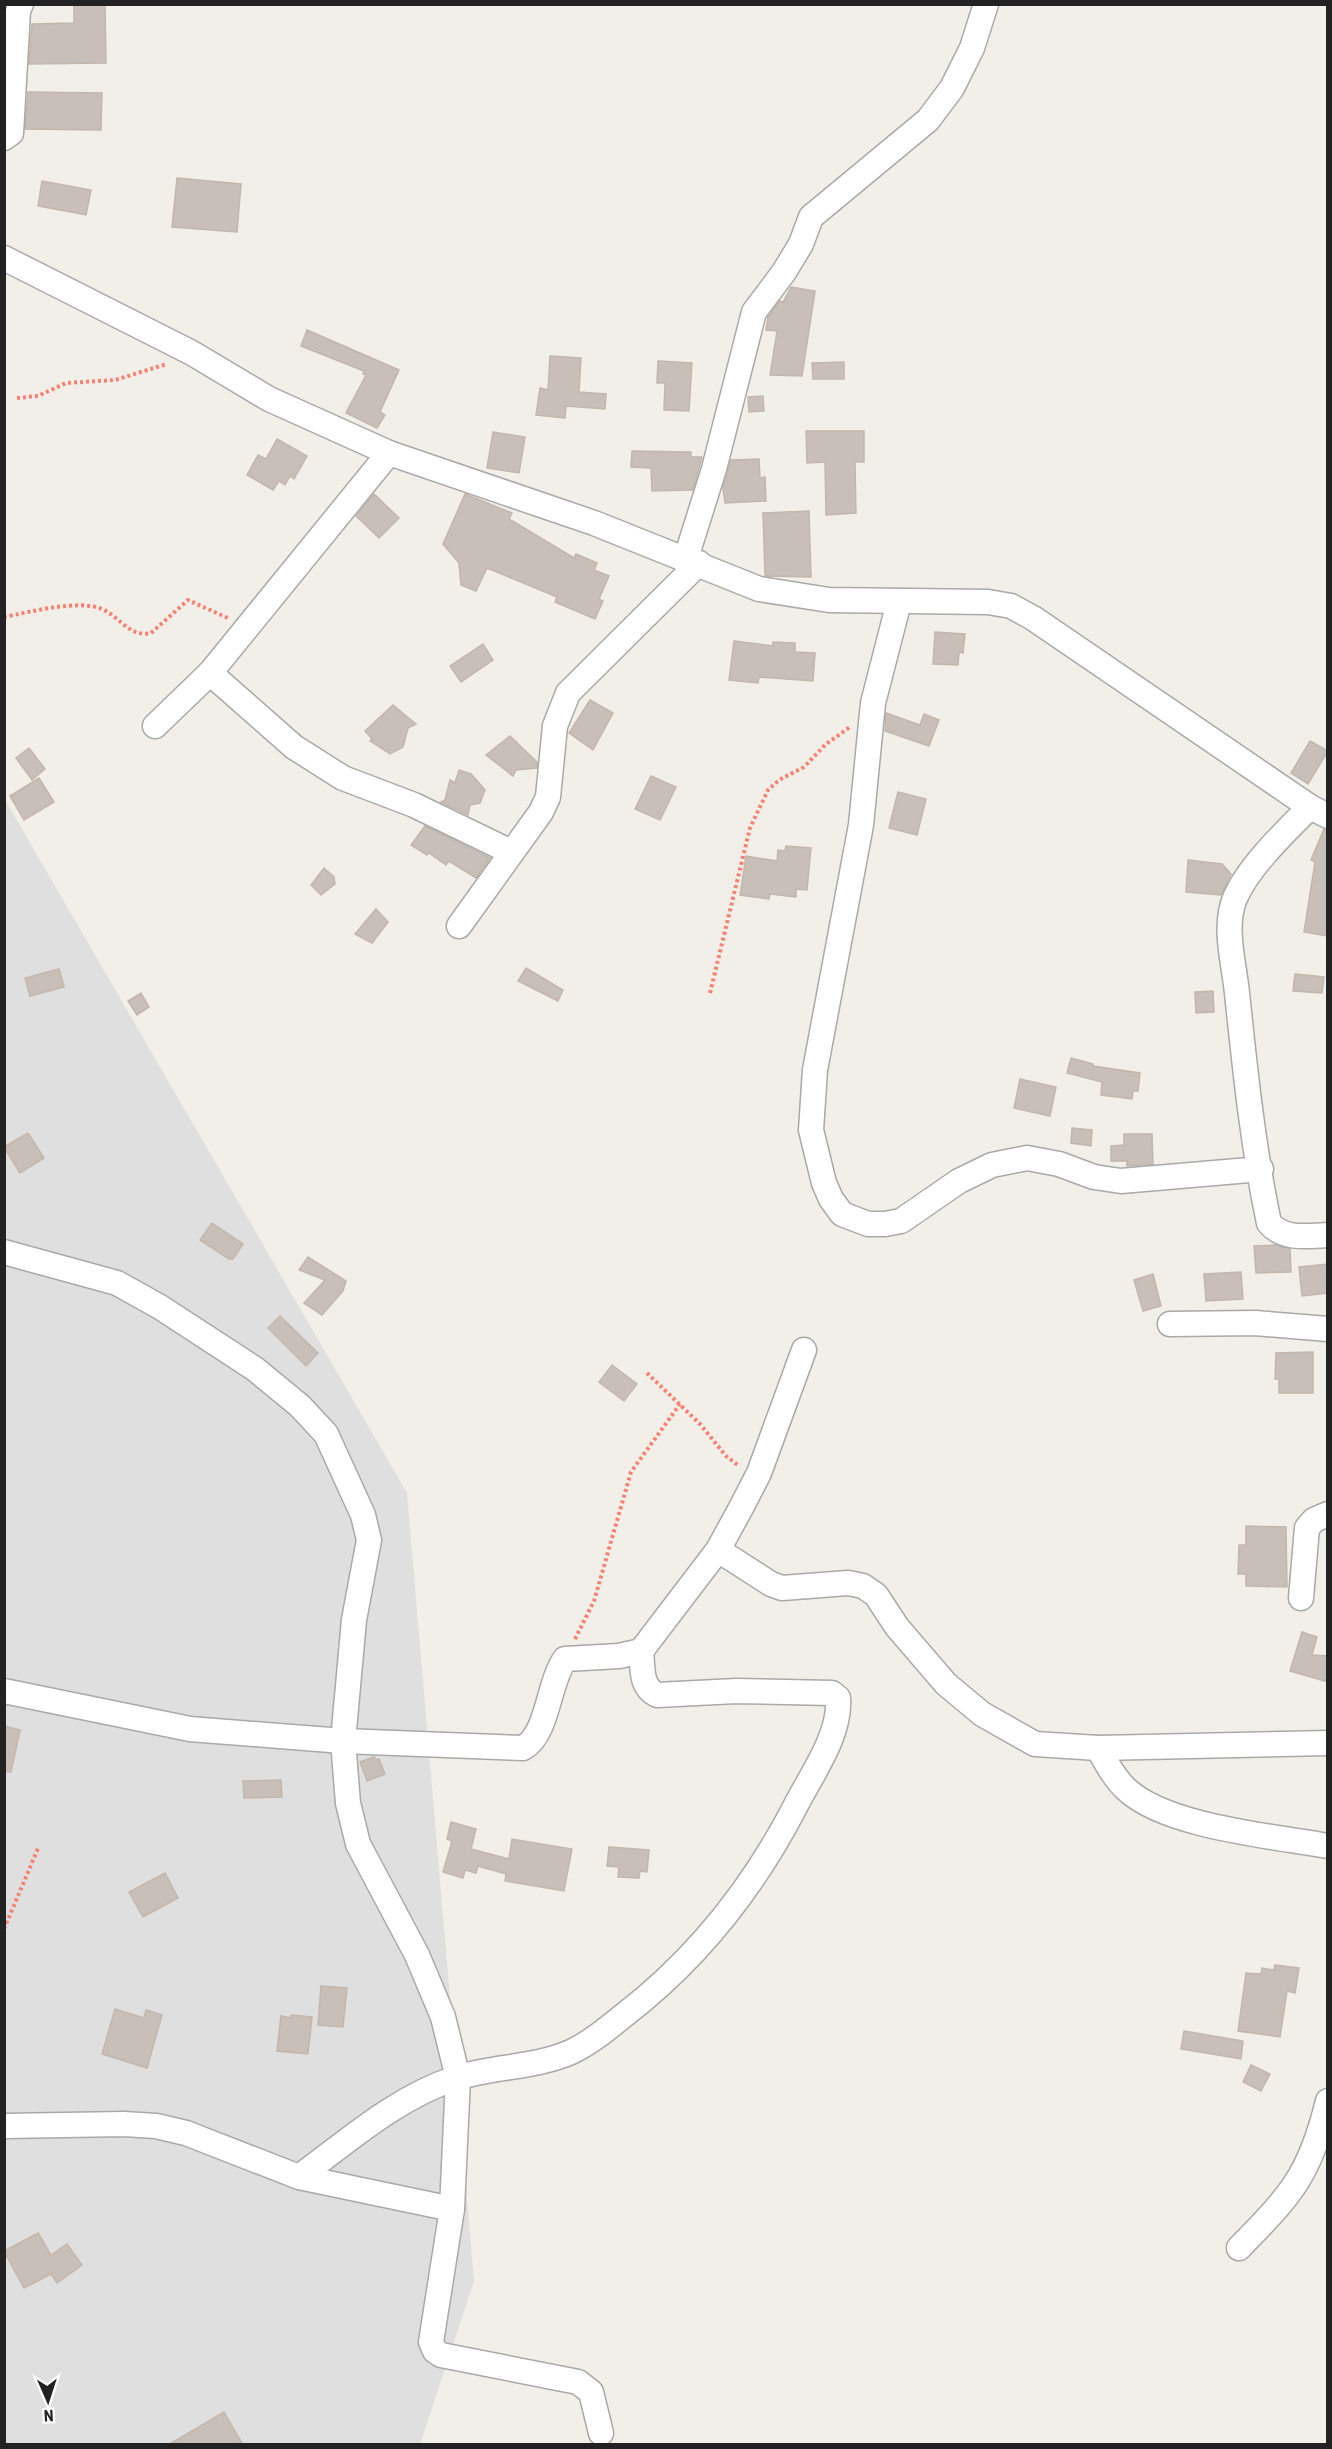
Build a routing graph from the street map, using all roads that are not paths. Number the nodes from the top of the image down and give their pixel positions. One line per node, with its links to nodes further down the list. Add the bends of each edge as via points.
1 (21, 4): 3 (street, via 11,133)
2 (986, 4): 6 (street, via 972,48 952,88 927,120 811,218 801,244 754,312)
3 (4, 138)
4 (4, 258): 5 (street, via 192,353 269,399)
5 (389, 453): 6 (street); 8 (street)
6 (692, 561): 7 (street, via 759,589 828,600); 11 (street, via 568,693 555,726 548,797)
7 (900, 602): 10 (street, via 988,602 1011,606); 13 (street, via 873,711 861,825 815,1070 811,1130 831,1199 842,1214 868,1224 901,1221 959,1181 992,1165 1027,1158 1121,1181)
8 (210, 673): 9 (street); 11 (street, via 294,747 343,778 414,805)
9 (155, 726)
10 (1319, 812): 13 (street, via 1256,867 1231,912 1230,938 1247,1094)
11 (511, 852): 12 (street)
12 (459, 926)
13 (1261, 1169): 14 (street, via 1269,1223 1276,1232 1291,1236)
14 (1328, 1235)
15 (4, 1252): 24 (street, via 117,1283 160,1307 255,1369 300,1406 326,1434 363,1515 369,1540 354,1620)
16 (1170, 1324): 17 (street, via 1255,1323)
17 (1328, 1329)
18 (804, 1350): 20 (street, via 759,1473)
19 (1328, 1514): 21 (street, via 1307,1528)
20 (718, 1550): 22 (street); 26 (street, via 782,1588 848,1583 863,1586 876,1595 897,1628 946,1684 981,1714 1035,1744)
21 (1301, 1598)
22 (641, 1651): 24 (street, via 565,1659 558,1669 536,1736 523,1748); 28 (street, via 645,1684 657,1695 832,1692 838,1698 836,1724 774,1847 710,1935 662,1986 573,2051 542,2063)
23 (4, 1691): 24 (street, via 190,1729)
24 (343, 1741): 28 (street, via 348,1803 358,1844 417,1955 443,2017)
25 (1328, 1743): 26 (street)
26 (1098, 1748): 27 (street, via 1126,1789 1167,1813)
27 (1328, 1846)
28 (458, 2078): 31 (street, via 392,2109); 32 (street)
29 (1328, 2101): 33 (street, via 1318,2141 1305,2170 1290,2194)
30 (4, 2127): 31 (street, via 156,2126 186,2133)
31 (299, 2177): 32 (street)
32 (452, 2209): 34 (street, via 431,2342 435,2351 578,2382 591,2392)
33 (1239, 2248)
34 (601, 2433)

